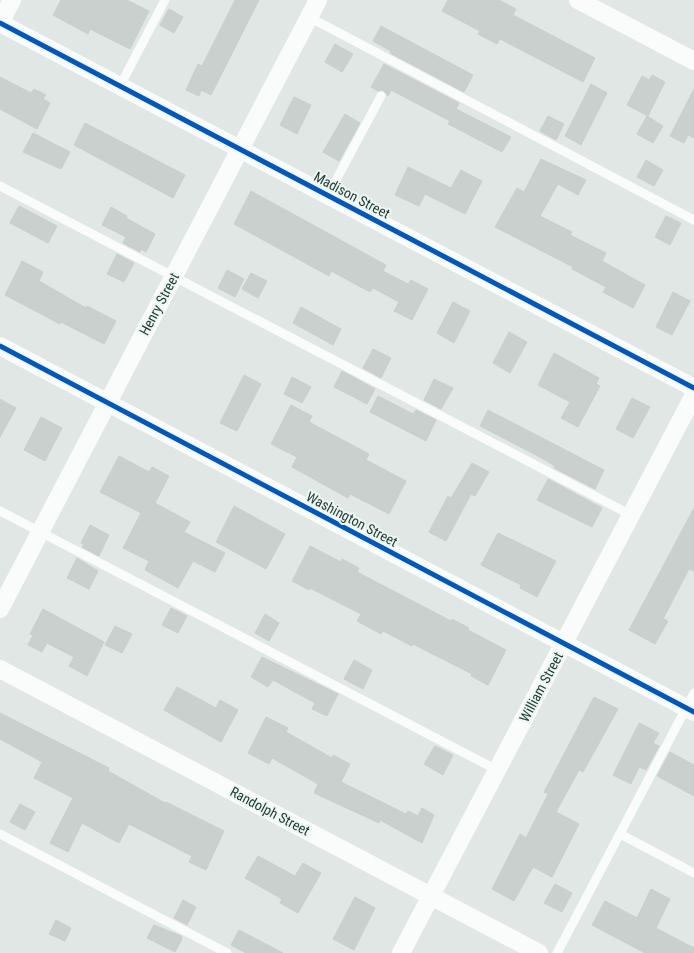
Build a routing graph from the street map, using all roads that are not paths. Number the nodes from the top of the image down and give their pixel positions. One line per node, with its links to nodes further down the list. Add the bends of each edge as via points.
1 (12, 0): 6 (street)
2 (165, 0): 8 (lane)
3 (318, 0): 5 (street, Henry Street)
4 (578, 0): 7 (street)
5 (309, 17): 10 (street, Henry Street); 13 (lane)
6 (0, 23): 8 (street, Madison Street)
7 (694, 61)
8 (120, 86): 10 (street, Madison Street)
9 (381, 96): 12 (lane)
10 (240, 149): 12 (street, Madison Street); 14 (street, Henry Street)
11 (0, 186): 14 (lane)
12 (328, 195): 16 (street, Madison Street)
13 (694, 220)
14 (174, 276): 18 (street, Henry Street); 20 (lane)
15 (0, 346): 18 (street, Washington Street)
16 (694, 388)
17 (694, 395): 20 (street, William Street)
18 (108, 402): 21 (street, Henry Street); 23 (street, Washington Street)
19 (0, 511): 21 (lane)
20 (631, 515): 23 (street, William Street)
21 (40, 533): 22 (street, Henry Street); 26 (lane)
22 (0, 609)
23 (563, 644): 25 (street, Washington Street); 26 (street, William Street)
24 (0, 669): 30 (street, Randolph Street)
25 (691, 704): 28 (lane)
26 (497, 770): 30 (street, William Street)
27 (0, 834): 31 (lane)
28 (620, 834): 29 (lane); 34 (lane)
29 (694, 873)
30 (431, 896): 32 (street, William Street); 33 (street, Randolph Street)
31 (227, 953)
32 (401, 953)
33 (539, 953)
34 (557, 953)

